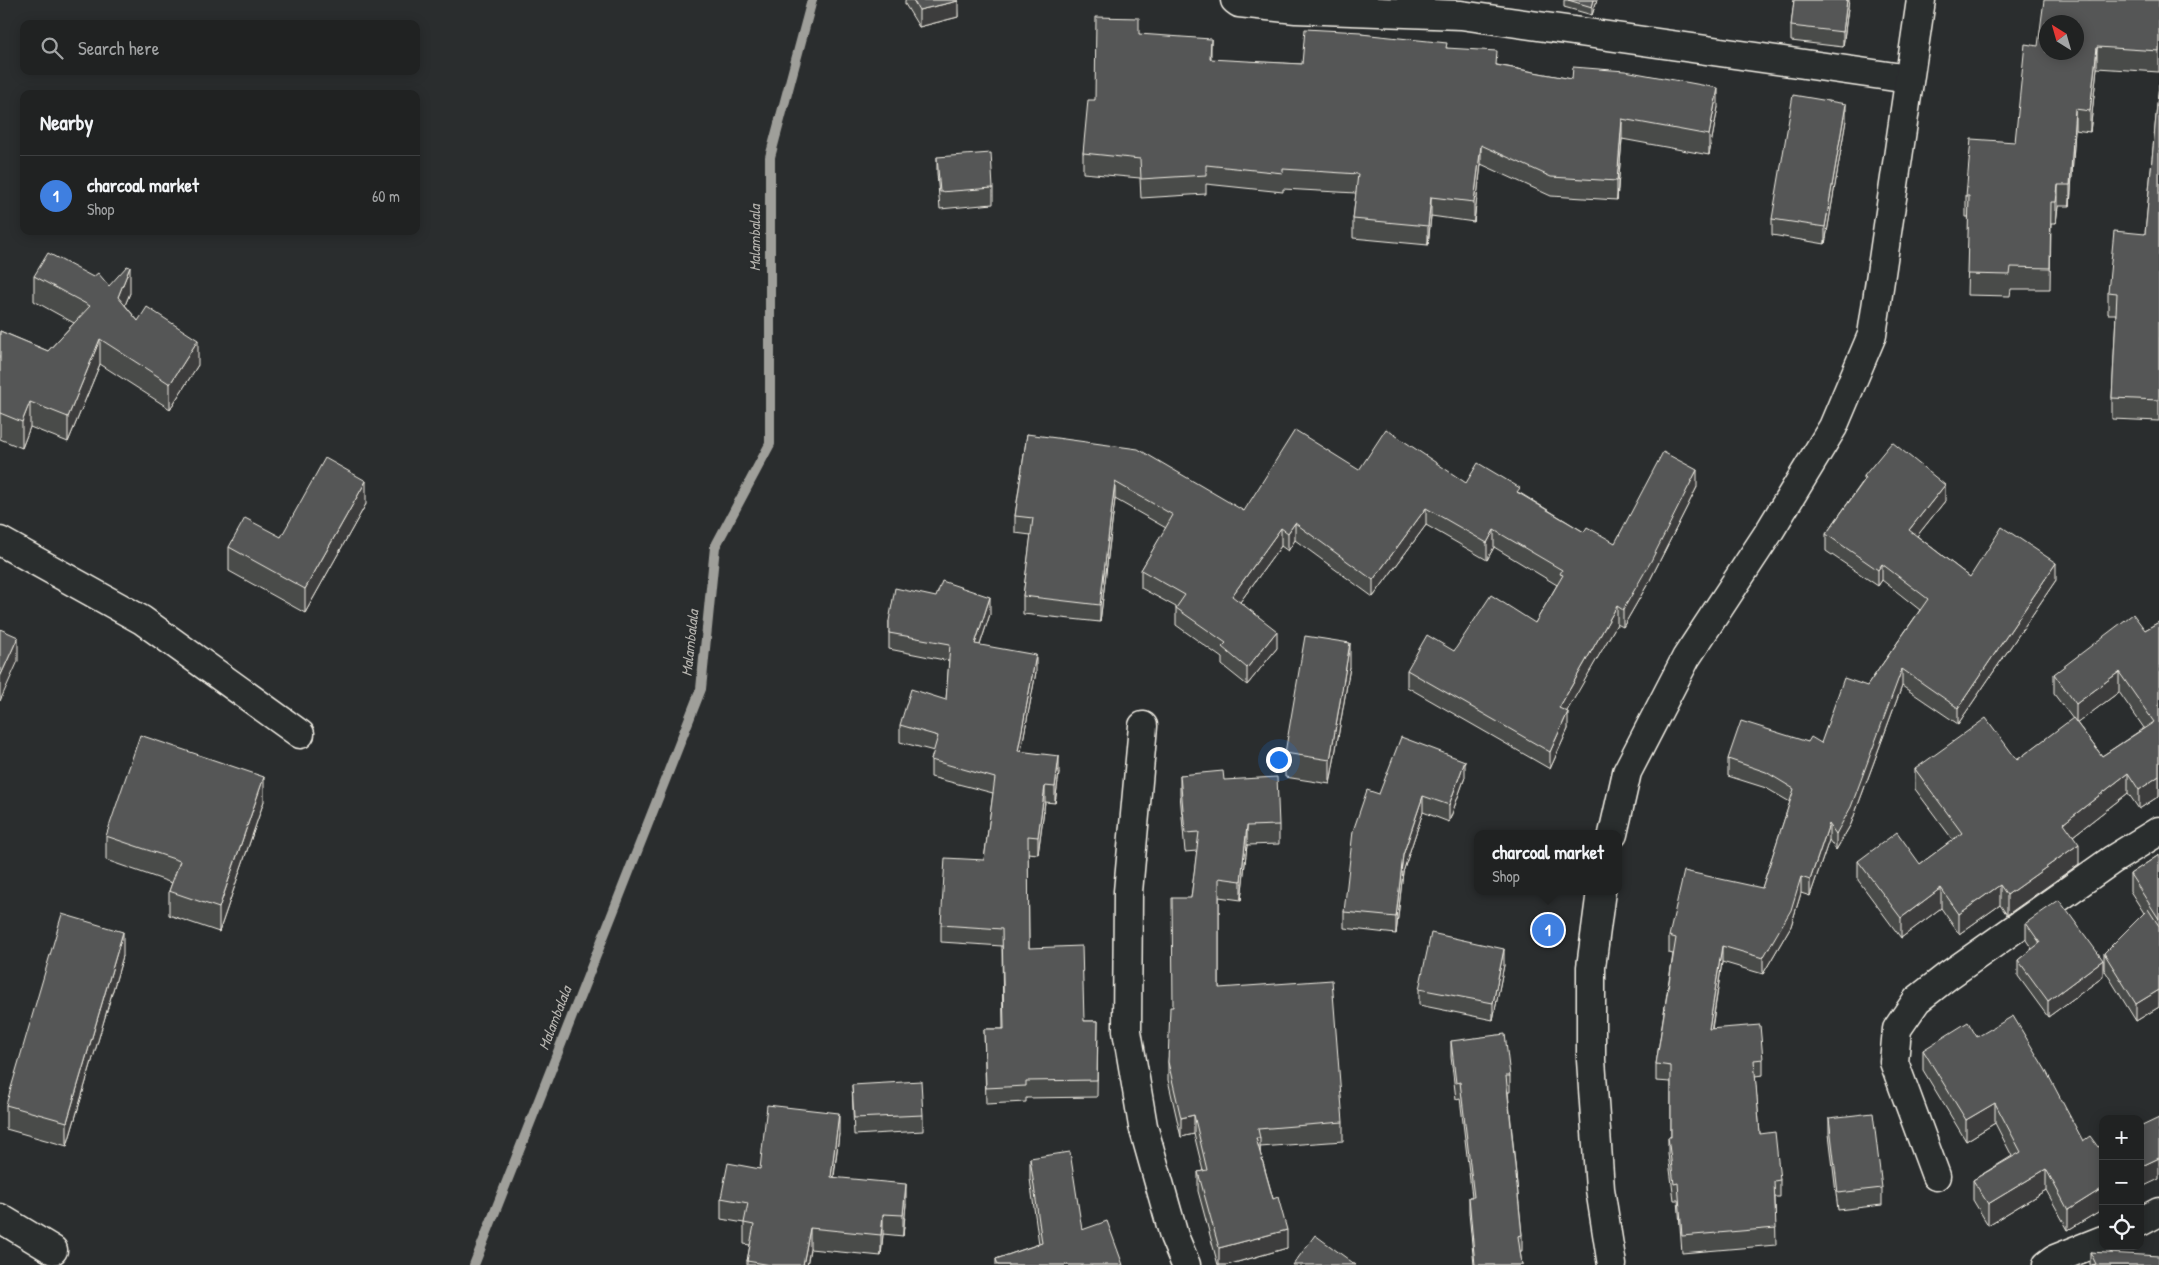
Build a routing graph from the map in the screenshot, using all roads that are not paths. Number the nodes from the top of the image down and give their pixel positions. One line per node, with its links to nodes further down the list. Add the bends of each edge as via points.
1 (1235, 0): 3 (street, via 1296,9)
2 (1921, 0): 4 (street)
3 (1461, 8): 4 (street)
4 (1909, 79): 8 (street, via 1872,335 1833,426 1769,532 1686,658 1631,763)
5 (0, 541): 7 (street, via 142,620)
6 (1143, 726): 17 (street, via 1128,892 1127,1031 1143,1126 1174,1236)
7 (300, 734)
8 (1614, 830)
9 (2159, 831): 11 (street, via 2112,860 1949,975 1917,1000 1897,1029 1894,1062)
10 (1600, 895): 18 (street, via 1591,967 1591,1060 1600,1189)
11 (1936, 1176)
12 (2159, 1212): 14 (street)
13 (0, 1218): 16 (street)
14 (2144, 1220)
15 (2099, 1242): 19 (street)
16 (52, 1250)
17 (1186, 1265)
18 (1612, 1265)
19 (2047, 1265)

